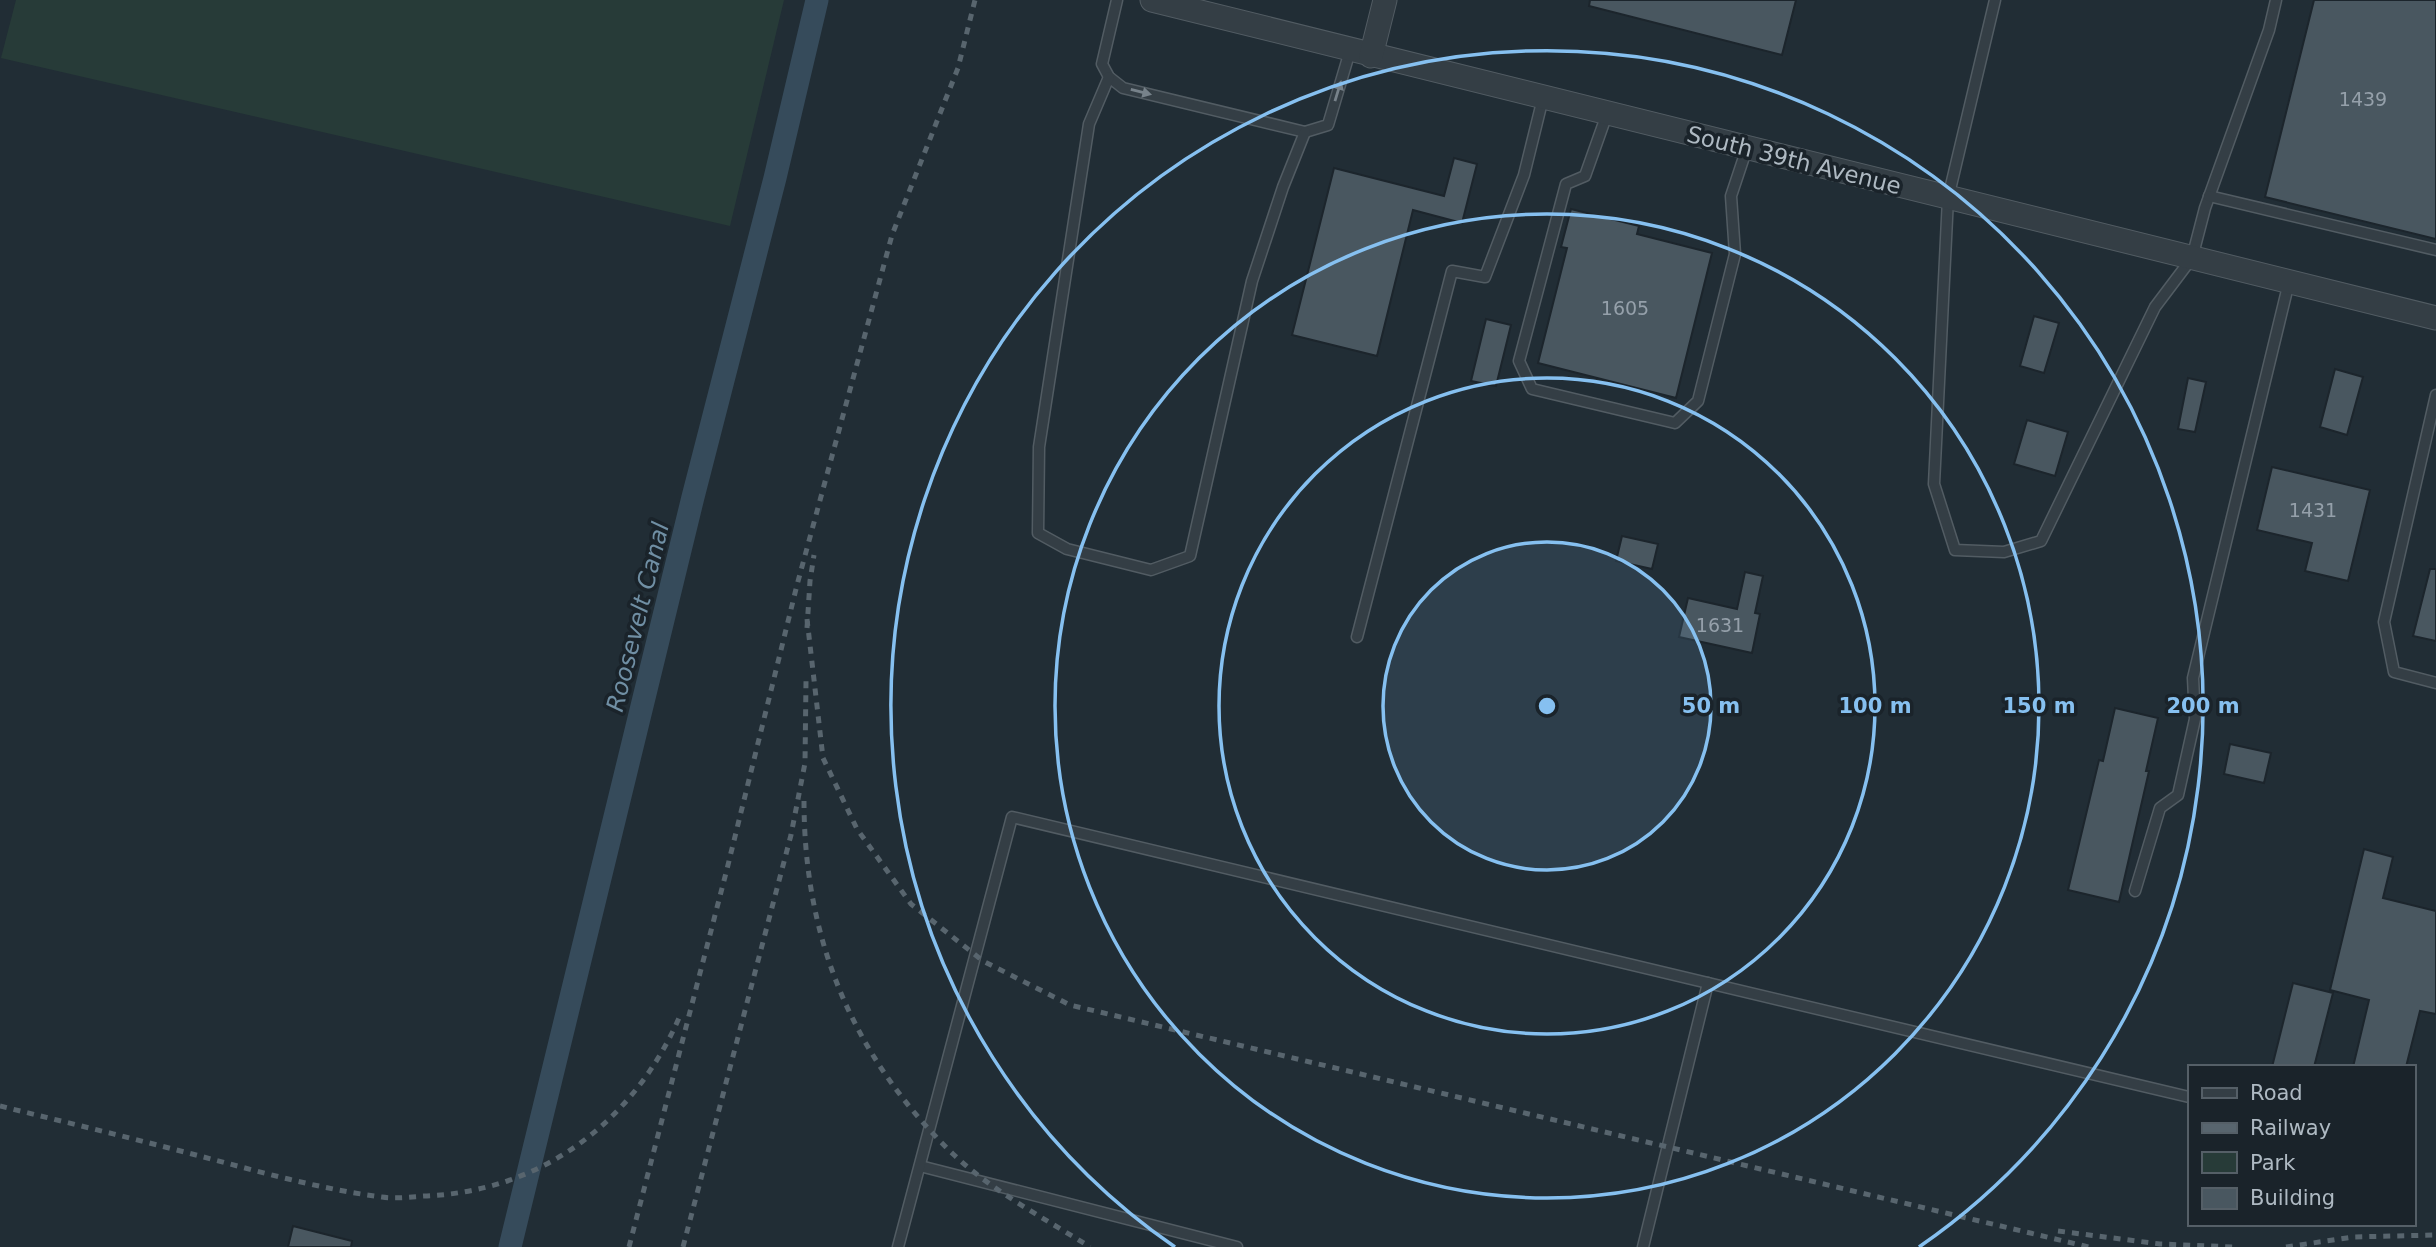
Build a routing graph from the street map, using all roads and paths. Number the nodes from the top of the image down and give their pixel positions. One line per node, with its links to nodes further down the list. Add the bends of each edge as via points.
1 (1117, 0): 7 (lane, via 1102,64)
2 (1152, 0): 6 (street, South 39th Avenue)
3 (1385, 0): 6 (street)
4 (1995, 0): 13 (lane)
5 (2276, 0): 12 (lane)
6 (1361, 53): 8 (street, South 39th Avenue); 10 (lane, one-way to 6, via 1328,125)
7 (1109, 77): 10 (lane, one-way to 10, via 1123,88); 10 (lane, via 1089,124 1039,447 1038,533 1067,549 1151,569 1190,556 1252,281)
8 (1543, 98): 9 (street, South 39th Avenue); 19 (lane, via 1524,175 1485,277 1452,271)
9 (1607, 114): 11 (street, South 39th Avenue); 11 (lane, via 1585,176 1566,184 1519,361 1532,389 1675,423 1691,411 1698,401 1735,254 1731,196)
10 (1305, 132)
11 (1747, 148): 13 (street, South 39th Avenue)
12 (2209, 197): 14 (lane); 15 (lane)
13 (1948, 198): 15 (street, South 39th Avenue); 15 (lane, via 1934,484 1955,550 2004,552 2041,541 2155,307)
14 (2436, 250)
15 (2192, 258): 16 (street, South 39th Avenue)
16 (2289, 282): 17 (street, South 39th Avenue); 21 (lane, via 2193,678 2194,719 2178,795 2160,808)
17 (2436, 318)
18 (2436, 394): 20 (lane, via 2384,622 2394,672)
19 (1357, 637)
20 (2436, 683)
21 (2135, 891)
22 (1708, 983): 23 (lane); 24 (lane, via 1012,817); 27 (lane)
23 (2188, 1097)
24 (920, 1166): 25 (lane); 26 (lane)
25 (898, 1247)
26 (1237, 1247)
27 (1643, 1247)

